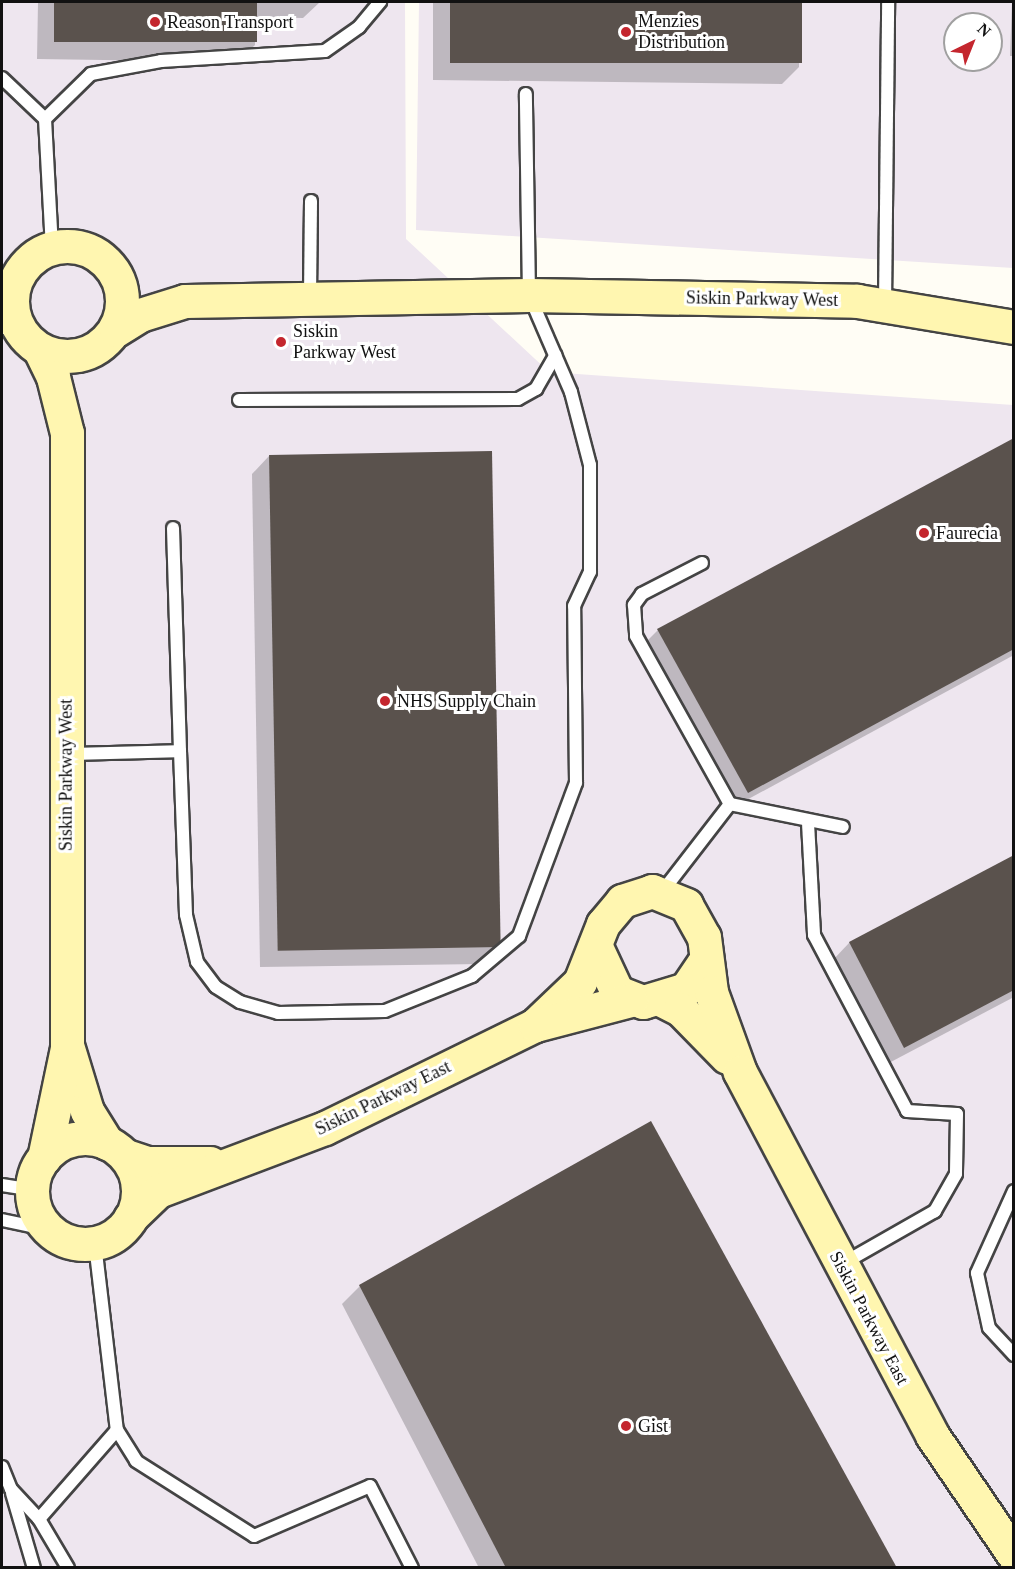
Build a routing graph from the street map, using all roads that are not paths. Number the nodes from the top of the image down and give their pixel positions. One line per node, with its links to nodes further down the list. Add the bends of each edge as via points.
1 (380, 2): 5 (lane, via 359,27 325,51 161,61 92,74)
2 (888, 2): 13 (lane)
3 (2, 78): 5 (lane)
4 (526, 94): 10 (lane)
5 (45, 118): 7 (lane)
6 (311, 201): 11 (lane)
7 (52, 247): 8 (street, via 81,247 102,257); 9 (street, via 23,267)
8 (113, 271): 12 (street, Siskin Parkway West); 16 (street, via 121,293)
9 (8, 286): 15 (street)
10 (529, 295): 11 (street, Siskin Parkway West); 13 (street, Siskin Parkway West); 17 (lane)
11 (310, 298): 12 (street, Siskin Parkway West)
12 (185, 301): 16 (street, Siskin Parkway West, via 140,315)
13 (885, 306): 14 (street, Siskin Parkway West)
14 (1014, 327)
15 (21, 337): 16 (street, via 66,357); 19 (street, Siskin Parkway West, via 53,376)
16 (105, 340): 19 (street, Siskin Parkway West, via 77,384)
17 (556, 355): 18 (lane, via 536,389 518,399); 22 (lane, via 590,465 590,572 574,606 576,783 519,936 497,960 385,1011 278,1013 240,1002 216,987 197,962 186,915)
18 (239, 400)
19 (67, 433): 23 (street, Siskin Parkway West)
20 (173, 528): 22 (lane)
21 (702, 563): 24 (lane, via 642,594 632,621)
22 (180, 751): 23 (lane)
23 (65, 754): 32 (street, Siskin Parkway West)
24 (730, 804): 25 (lane); 27 (lane)
25 (808, 823): 26 (lane); 43 (lane, via 814,935 907,1111 957,1114 956,1174 935,1211)
26 (843, 827)
27 (661, 893): 28 (street, via 622,900 603,924); 29 (street, via 696,916)
28 (596, 947): 30 (street, via 606,979); 31 (street, Siskin Parkway East, via 580,982)
29 (706, 958): 30 (street, via 686,989); 33 (street, Siskin Parkway East, via 711,992)
30 (645, 1000): 31 (street, Siskin Parkway East); 33 (street, Siskin Parkway East, via 702,1028)
31 (535, 1025): 36 (street, Siskin Parkway East, via 325,1128)
32 (68, 1045): 34 (street, Siskin Parkway West, via 87,1111); 35 (street, Siskin Parkway West)
33 (740, 1072): 43 (street, Siskin Parkway East)
34 (116, 1150): 35 (street, via 73,1139); 36 (street, Siskin Parkway East, via 148,1163); 39 (street, via 137,1189)
35 (44, 1158): 37 (street)
36 (228, 1164): 39 (street, Siskin Parkway East, via 158,1191)
37 (17, 1187): 41 (street)
38 (1014, 1191): 44 (lane, via 976,1274 989,1328)
39 (130, 1218): 42 (street)
40 (2, 1220): 41 (lane)
41 (49, 1230): 42 (street, via 71,1244)
42 (95, 1244): 45 (lane)
43 (841, 1264): 49 (street, Siskin Parkway East, via 932,1435)
44 (1014, 1355)
45 (117, 1430): 48 (lane); 52 (lane, via 136,1461 254,1536 370,1486)
46 (2, 1467): 47 (lane)
47 (11, 1489): 48 (lane); 50 (lane)
48 (39, 1519): 51 (lane)
49 (1009, 1539)
50 (34, 1568)
51 (68, 1568)
52 (412, 1568)

